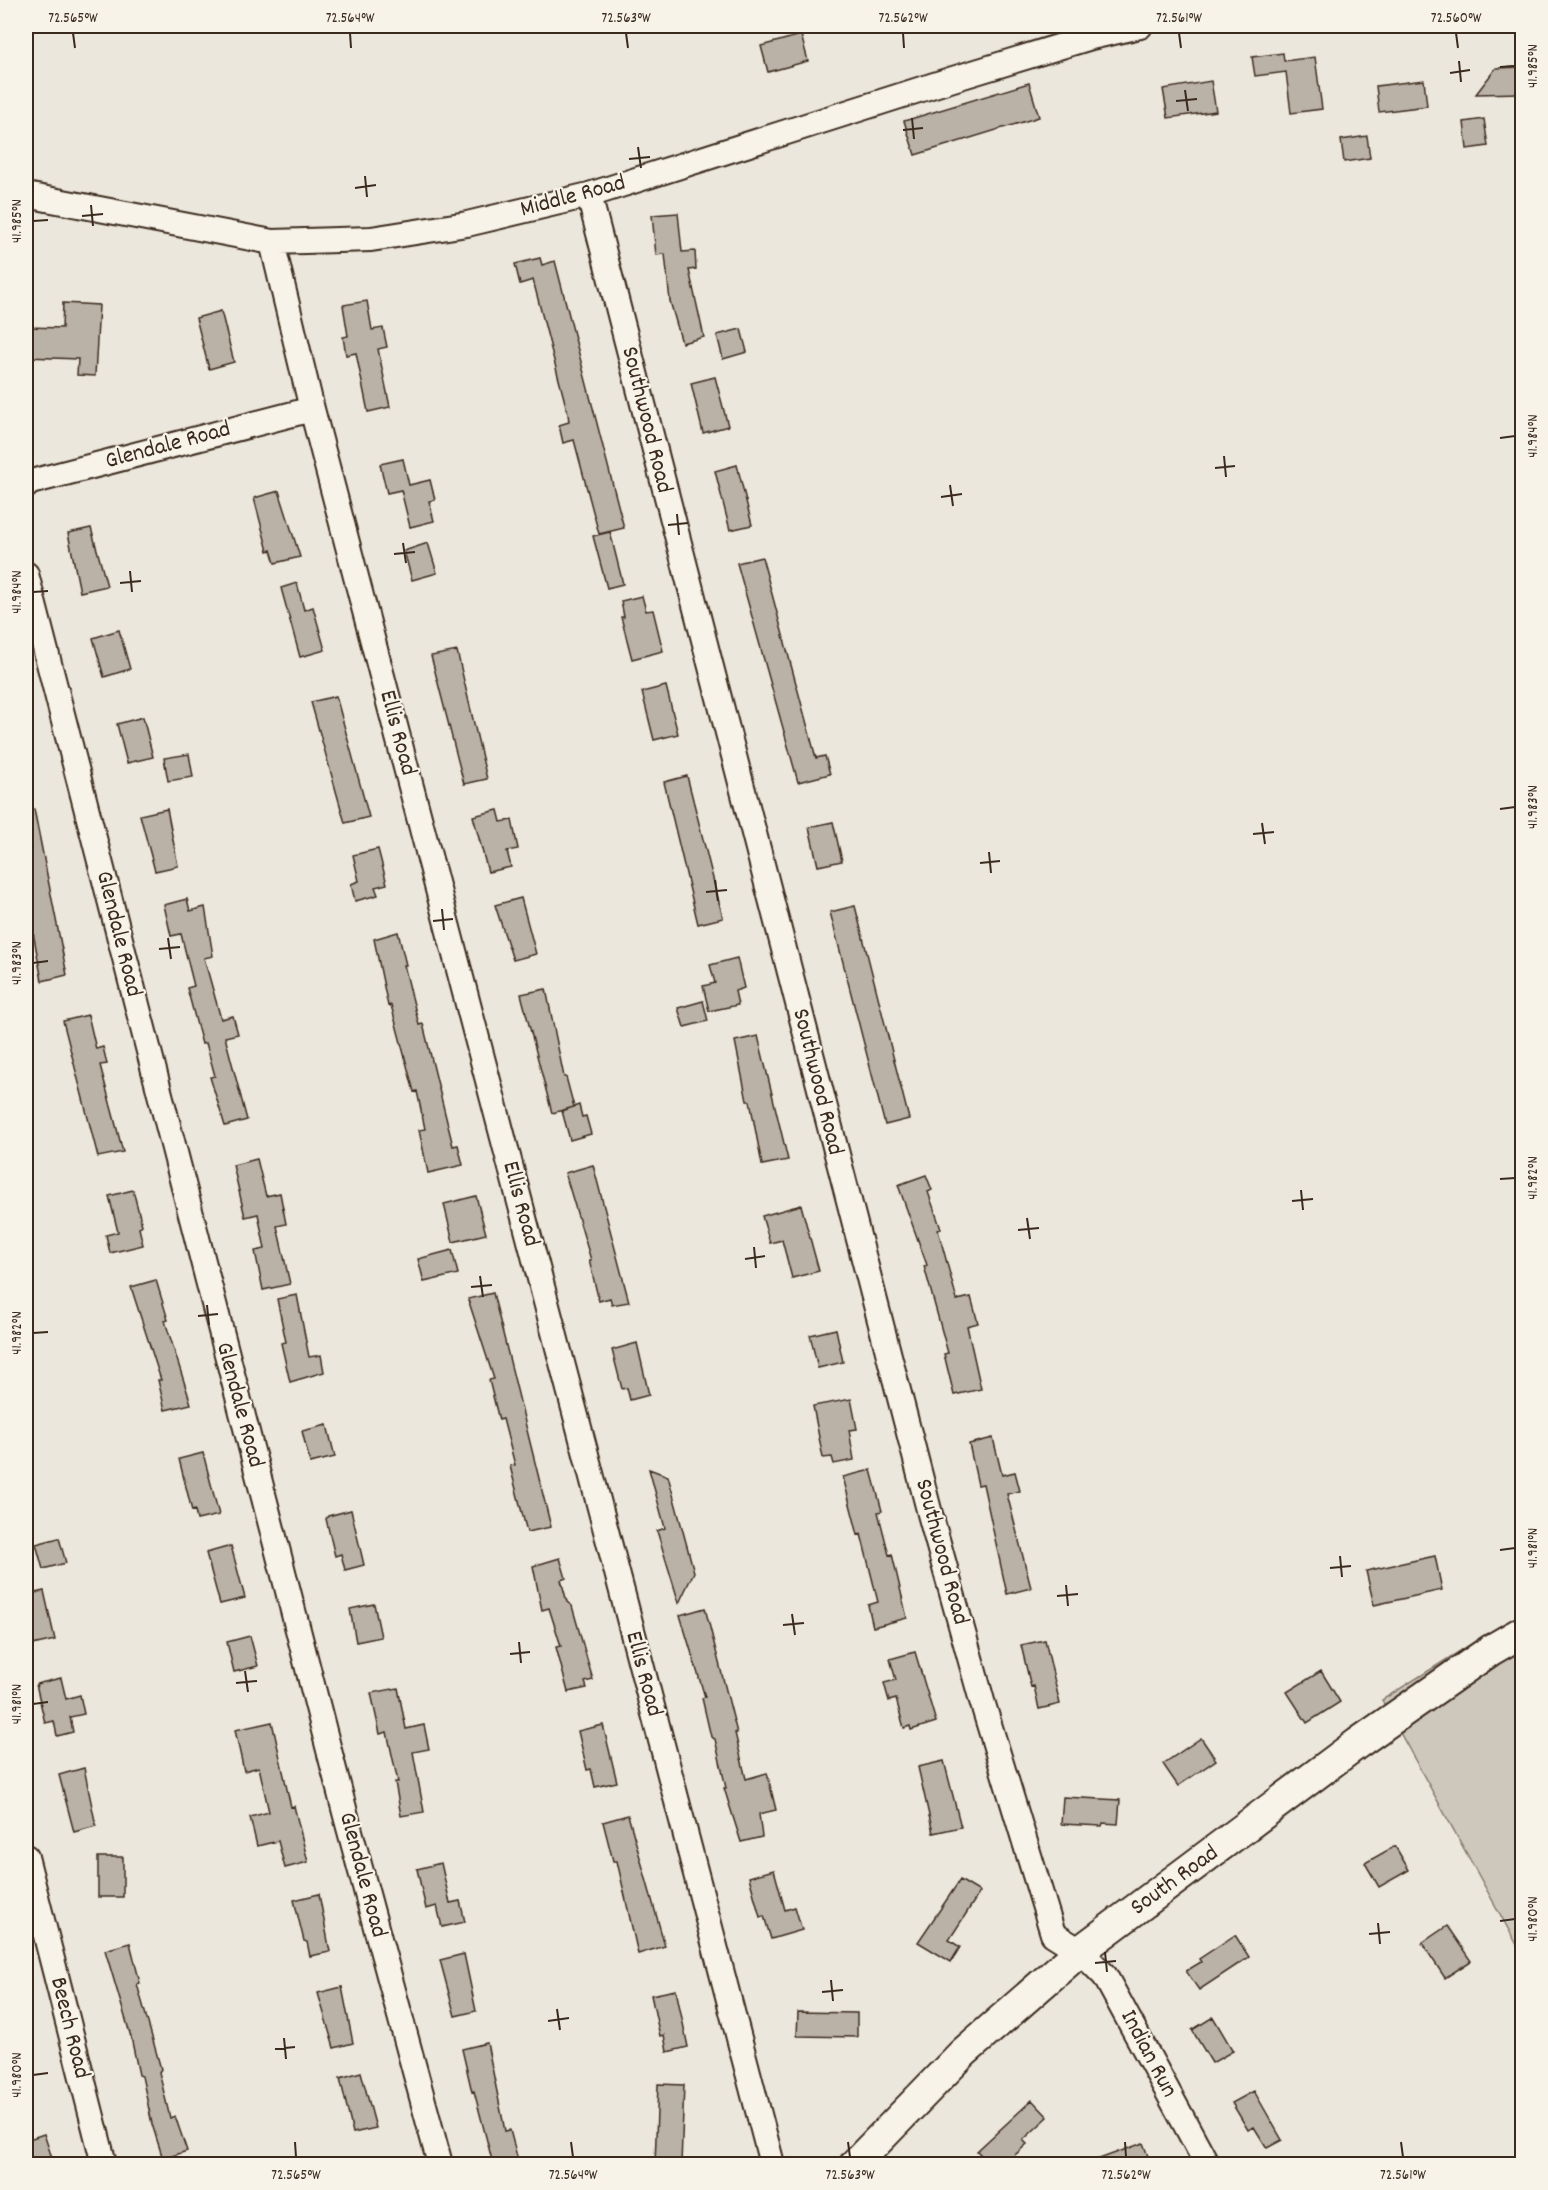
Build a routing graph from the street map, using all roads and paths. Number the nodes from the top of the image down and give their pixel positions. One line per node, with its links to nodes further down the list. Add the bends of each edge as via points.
1 (1140, 26): 3 (street, Middle Road, via 964,76)
2 (26, 195): 4 (street, Middle Road)
3 (590, 195): 4 (street, Middle Road, via 467,224 381,237); 10 (street, Southwood Road, via 849,1205 982,1701 1053,1934)
4 (272, 242): 5 (street, Ellis Road)
5 (312, 409): 6 (street, Glendale Road); 13 (street, Ellis Road)
6 (26, 486)
7 (26, 574): 12 (street, Glendale Road, via 332,1763)
8 (1522, 1632): 10 (main road, South Road, via 1358,1743)
9 (26, 1857): 11 (street, Beech Road)
10 (1080, 1951): 14 (main road, South Road, via 963,2053); 15 (street, Indian Run, via 1105,1976)
11 (104, 2164)
12 (440, 2164)
13 (772, 2164)
14 (855, 2164)
15 (1207, 2164)

